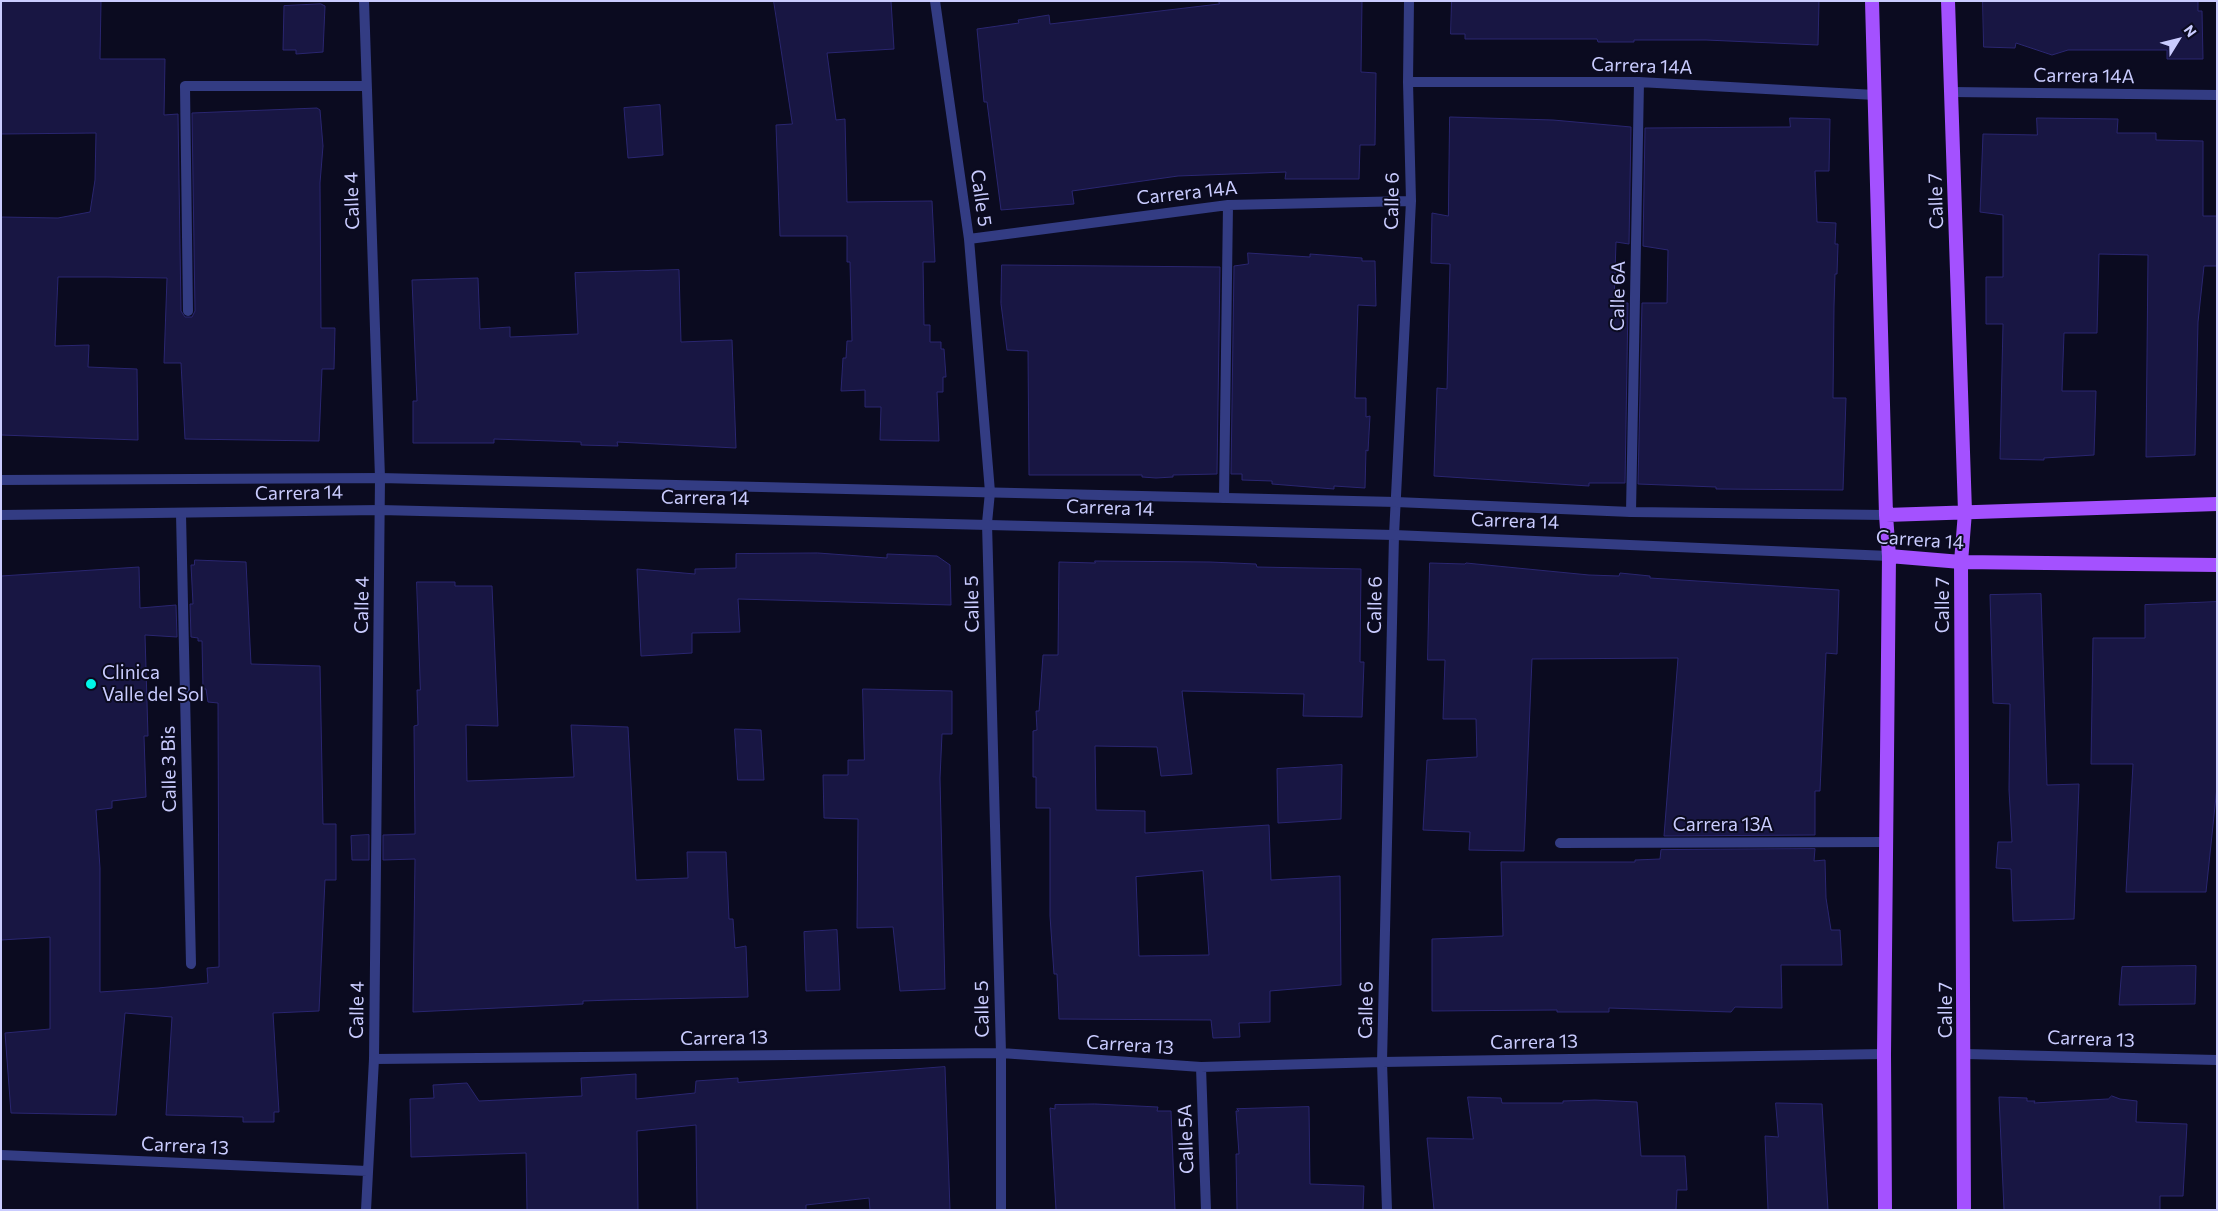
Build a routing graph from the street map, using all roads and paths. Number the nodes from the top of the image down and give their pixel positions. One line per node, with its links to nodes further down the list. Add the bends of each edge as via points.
1 (364, 1): 8 (street, Calle 4)
2 (935, 1): 14 (street, Calle 5)
3 (1409, 1): 6 (street, Calle 6)
4 (1872, 1): 10 (main road)
5 (1948, 1): 9 (main road, Calle 7)
6 (1408, 82): 7 (street, Carrera 14A); 12 (street, Calle 6)
7 (1639, 82): 10 (street, Carrera 14A); 23 (street, Calle 6A)
8 (365, 86): 15 (street, via 185,86); 16 (street, Calle 4)
9 (1951, 92): 11 (street, Carrera 14A); 24 (main road, Calle 7)
10 (1875, 95): 26 (main road)
11 (2217, 95)
12 (1411, 201): 13 (street, Carrera 14A); 20 (street, Calle 6)
13 (1228, 204): 14 (street, Carrera 14A); 19 (street)
14 (969, 239): 18 (street, Calle 5)
15 (188, 311)
16 (380, 478): 17 (street, Carrera 14); 18 (street, Carrera 14); 22 (street, Calle 4)
17 (1, 480)
18 (990, 492): 19 (street, Carrera 14); 28 (street, Calle 5)
19 (1224, 498): 20 (street, Carrera 14)
20 (1396, 502): 23 (street, Carrera 14); 29 (street, Calle 6)
21 (2217, 504): 24 (main road, Carrera 14)
22 (380, 510): 25 (street, Carrera 14); 28 (street, Carrera 14); 39 (street, Calle 4)
23 (1631, 512): 26 (street, Carrera 14)
24 (1965, 512): 26 (main road, Carrera 14); 31 (main road, Calle 7)
25 (180, 514): 27 (street, Carrera 14); 35 (street, Calle 3 Bis)
26 (1886, 514): 30 (main road)
27 (1, 515)
28 (987, 524): 29 (street, Carrera 14); 36 (street, Calle 5)
29 (1394, 535): 30 (street, Carrera 14); 41 (street, Calle 6)
30 (1889, 556): 31 (main road, Carrera 14); 33 (main road)
31 (1961, 562): 32 (main road, Carrera 14); 38 (main road, Calle 7)
32 (2217, 565)
33 (1886, 842): 34 (street, Carrera 13A); 37 (main road)
34 (1560, 843)
35 (191, 964)
36 (1001, 1053): 39 (street, Carrera 13); 42 (street, Carrera 13); 46 (street, Calle 5)
37 (1884, 1054): 41 (street, Carrera 13); 49 (main road)
38 (1965, 1054): 40 (street, Carrera 13); 50 (main road, Calle 7)
39 (374, 1059): 44 (street, Calle 4)
40 (2217, 1060)
41 (1382, 1062): 42 (street, Carrera 13); 48 (street, Calle 6)
42 (1200, 1068): 47 (street, Calle 5A)
43 (1, 1155): 44 (street, Carrera 13)
44 (367, 1172): 45 (street, Calle 4)
45 (366, 1210)
46 (1001, 1210)
47 (1206, 1210)
48 (1387, 1210)
49 (1886, 1210)
50 (1964, 1210)

